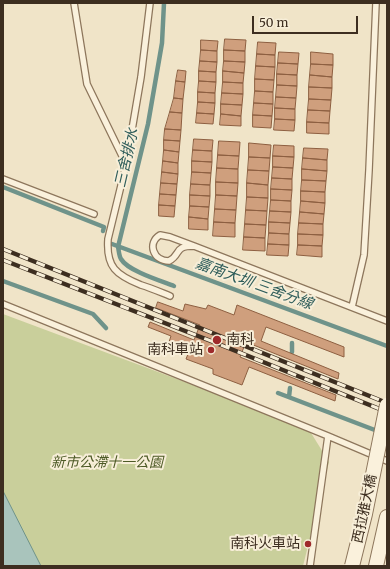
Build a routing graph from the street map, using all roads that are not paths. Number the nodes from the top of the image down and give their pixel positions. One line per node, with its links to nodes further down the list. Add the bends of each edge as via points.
1 (74, 3): 4 (lane, via 87,84)
2 (150, 3): 4 (lane)
3 (376, 3): 10 (lane, via 364,255)
4 (126, 165): 8 (lane, via 108,239 108,259 119,274 127,279)
5 (3, 179): 6 (lane)
6 (94, 214)
7 (194, 246): 7 (lane, via 160,235 155,240 153,250 158,258 167,261 184,246); 10 (lane)
8 (170, 296)
9 (3, 304): 13 (lane)
10 (352, 307): 11 (lane)
11 (387, 321)
12 (387, 405): 17 (street, 西拉雅大橋, bridge)
13 (328, 436): 14 (lane); 16 (lane)
14 (387, 461)
15 (387, 518): 18 (street, 西拉雅大橋)
16 (310, 566)
17 (352, 566)
18 (376, 566)

